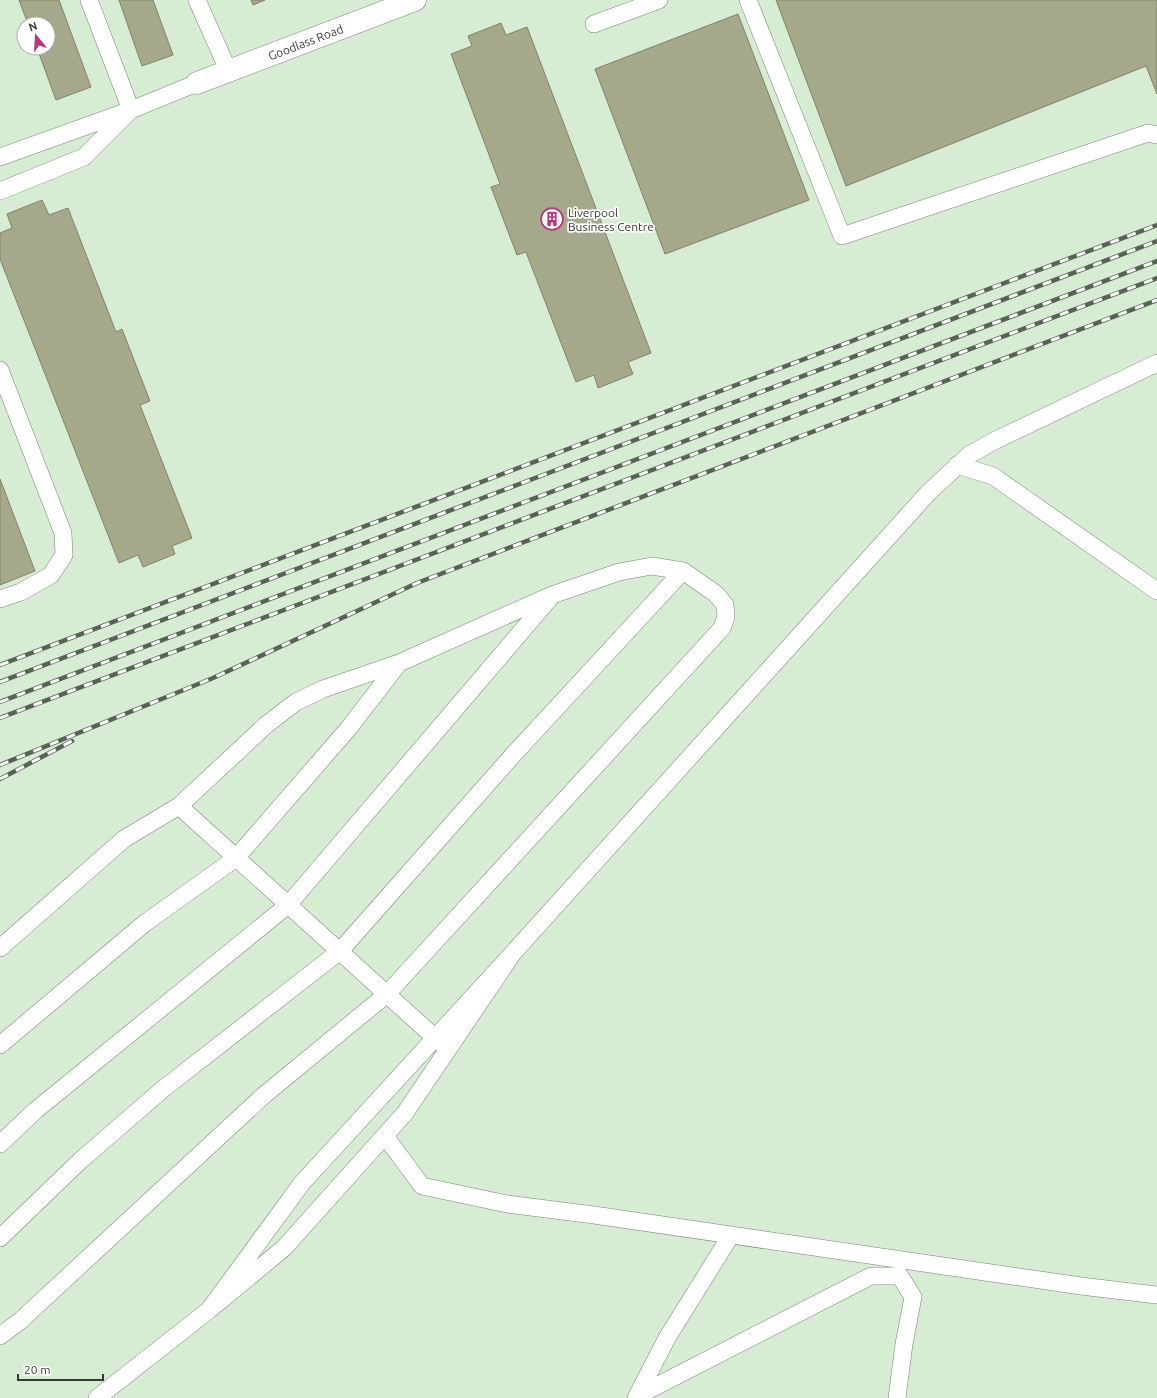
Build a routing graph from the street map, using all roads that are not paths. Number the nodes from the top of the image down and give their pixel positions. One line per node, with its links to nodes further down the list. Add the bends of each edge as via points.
1 (89, 0): 9 (lane)
2 (197, 0): 7 (lane)
3 (415, 0): 7 (street, Goodlass Road)
4 (659, 0): 6 (lane)
5 (748, 0): 10 (lane, via 842,236 1148,133)
6 (594, 24)
7 (228, 70): 8 (street, Goodlass Road)
8 (197, 83): 9 (lane)
9 (131, 110): 11 (lane); 12 (lane, via 84,157)
10 (1157, 135)
11 (0, 156)
12 (0, 191)
13 (1157, 363): 15 (lane, via 994,441)
14 (0, 373): 19 (lane, via 63,533 64,555 51,576)
15 (957, 465): 17 (lane, via 993,476); 26 (lane, via 923,498)
16 (683, 571): 18 (lane, via 652,566 619,572); 25 (lane, via 513,755); 27 (lane, via 716,594 725,605 726,617 722,628)
17 (1157, 592)
18 (552, 595): 20 (lane); 23 (lane)
19 (0, 600)
20 (399, 663): 21 (lane, via 323,689 296,702 266,725); 22 (lane, via 348,729)
21 (179, 806): 22 (lane); 24 (lane, via 124,839)
22 (236, 858): 23 (lane); 29 (lane, via 145,923)
23 (288, 905): 25 (lane); 32 (lane, via 36,1110)
24 (0, 948)
25 (340, 951): 27 (lane); 34 (lane, via 163,1089 81,1160)
26 (514, 953): 28 (lane); 30 (lane)
27 (387, 994): 28 (lane); 37 (lane, via 263,1096 20,1322)
28 (435, 1038): 30 (lane); 36 (lane, via 302,1183)
29 (0, 1046)
30 (448, 1050): 31 (lane)
31 (385, 1136): 33 (lane, via 422,1186 507,1204); 36 (lane, via 284,1248)
32 (0, 1144)
33 (731, 1236): 35 (lane); 38 (lane, via 667,1338)
34 (0, 1238)
35 (1157, 1295)
36 (209, 1310): 39 (lane)
37 (0, 1336)
38 (636, 1397): 40 (lane, via 871,1276 900,1276 913,1297)
39 (97, 1398)
40 (897, 1398)

